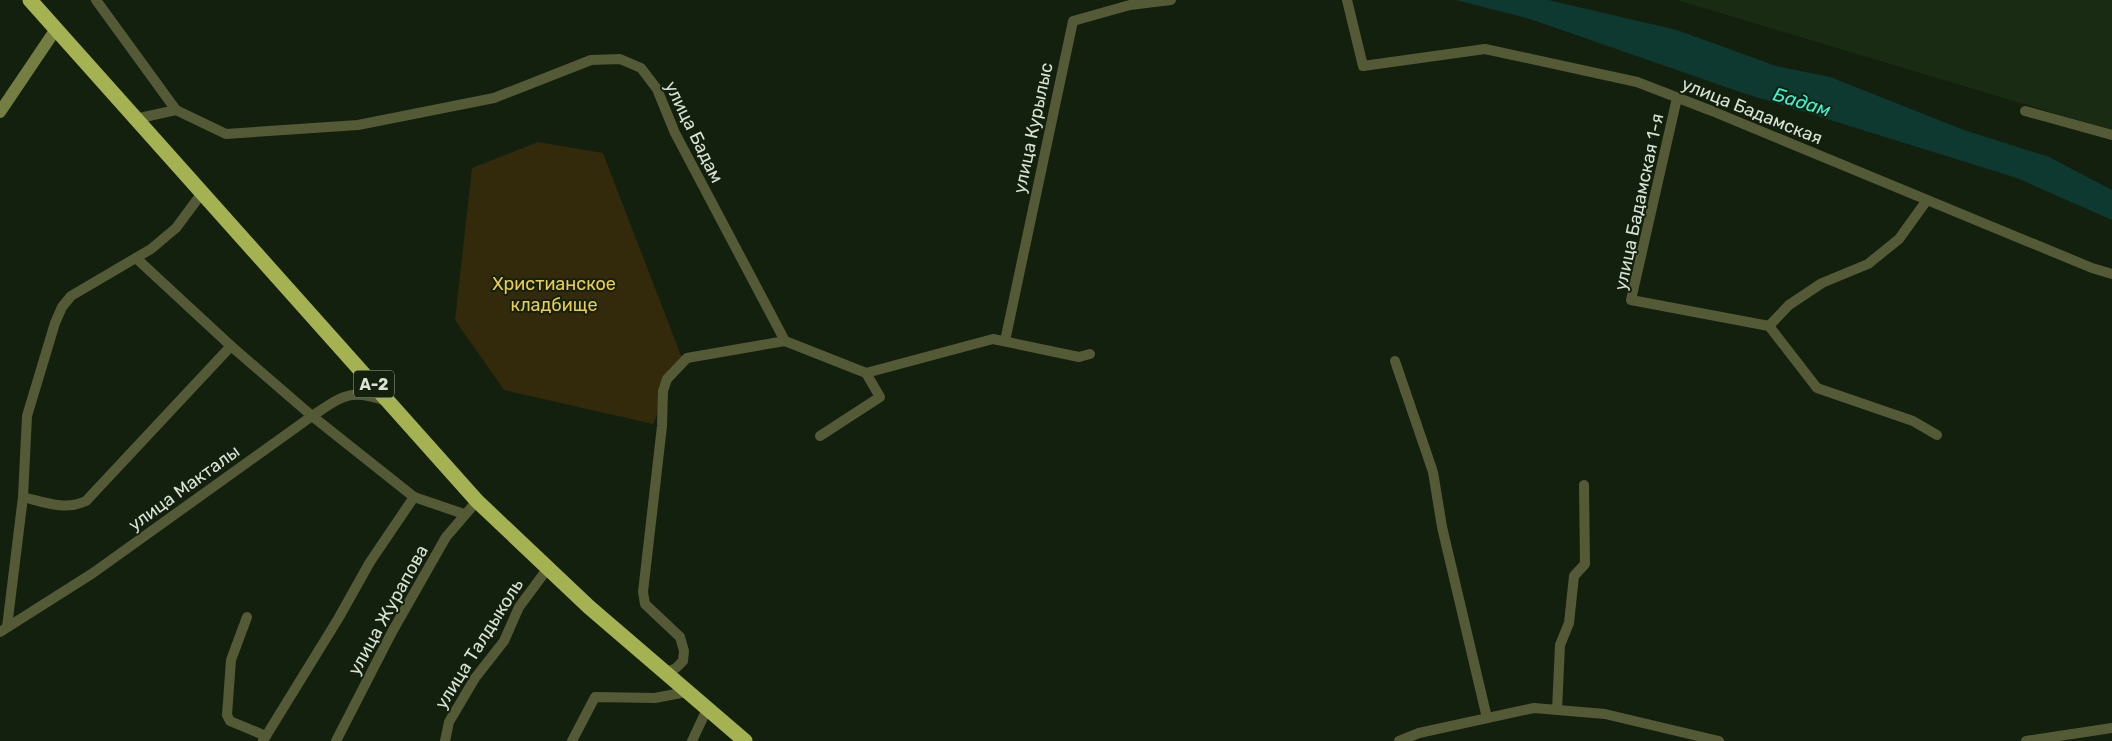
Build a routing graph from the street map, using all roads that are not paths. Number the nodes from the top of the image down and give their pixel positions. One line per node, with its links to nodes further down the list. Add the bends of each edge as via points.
1 (30, 0): 5 (highway, A-2)
2 (96, 0): 7 (street)
3 (1171, 0): 18 (street, улица Курылыс, via 1130,5 1073,21)
4 (1347, 0): 6 (street, улица Бадамская, via 1364,66 1485,49 1637,82)
5 (56, 30): 9 (street); 10 (highway, A-2)
6 (1677, 98): 13 (street, улица Бадамская); 16 (street, улица Бадамская 1-я, via 1631,300)
7 (176, 110): 10 (street); 17 (street, улица Бадам, via 226,134 358,125 494,98 591,60 620,59 641,68 657,89 674,133)
8 (2025, 111): 11 (street)
9 (0, 112)
10 (135, 119): 12 (highway, A-2)
11 (2112, 135)
12 (202, 193): 14 (street, via 176,228 151,250); 23 (highway, A-2)
13 (1927, 200): 15 (street, улица Бадамская); 16 (street, via 1899,239 1868,264 1822,283 1789,304)
14 (136, 258): 19 (street); 28 (street, via 71,296 62,307 27,416)
15 (2112, 274)
16 (1769, 326): 26 (street, via 1817,388 1913,421)
17 (785, 341): 22 (street); 35 (street, via 688,358 667,378 663,391 643,592 645,604 680,638 684,651 683,661)
18 (1005, 341): 20 (street, via 1079,357); 22 (street, via 993,339)
19 (231, 346): 24 (street); 28 (street, via 86,501 65,506)
20 (1090, 354)
21 (1395, 361): 39 (street, via 1433,472 1442,527)
22 (866, 373): 25 (street, via 880,397)
23 (392, 404): 24 (street, улица Макталы, via 367,394 345,395); 30 (highway, A-2)
24 (312, 416): 29 (street); 34 (street, улица Макталы, via 93,573)
25 (820, 436)
26 (1937, 436)
27 (1584, 485): 38 (street, via 1585,564 1574,576 1569,623 1560,645)
28 (23, 497): 34 (street)
29 (414, 497): 31 (street); 41 (street, via 370,562)
30 (477, 500): 31 (street, улица Журапова); 32 (highway, A-2)
31 (464, 514): 42 (street, улица Журапова, via 446,537)
32 (548, 568): 35 (highway, A-2); 43 (street, улица Талдыколь, via 519,607 504,641 471,685 449,722)
33 (247, 617): 41 (street, via 231,660 227,716 230,721)
34 (4, 629)
35 (664, 673): 36 (highway, A-2)
36 (686, 692): 37 (highway, A-2); 44 (street, via 655,698 594,697)
37 (707, 709): 45 (street); 46 (highway, A-2)
38 (1557, 710): 39 (street, via 1534,708); 48 (street, via 1605,714)
39 (1487, 718): 47 (street, via 1419,733)
40 (2112, 728): 49 (street)
41 (264, 738)
42 (336, 741)
43 (445, 741)
44 (572, 741)
45 (692, 741)
46 (745, 741)
47 (1399, 741)
48 (1719, 741)
49 (2026, 741)

